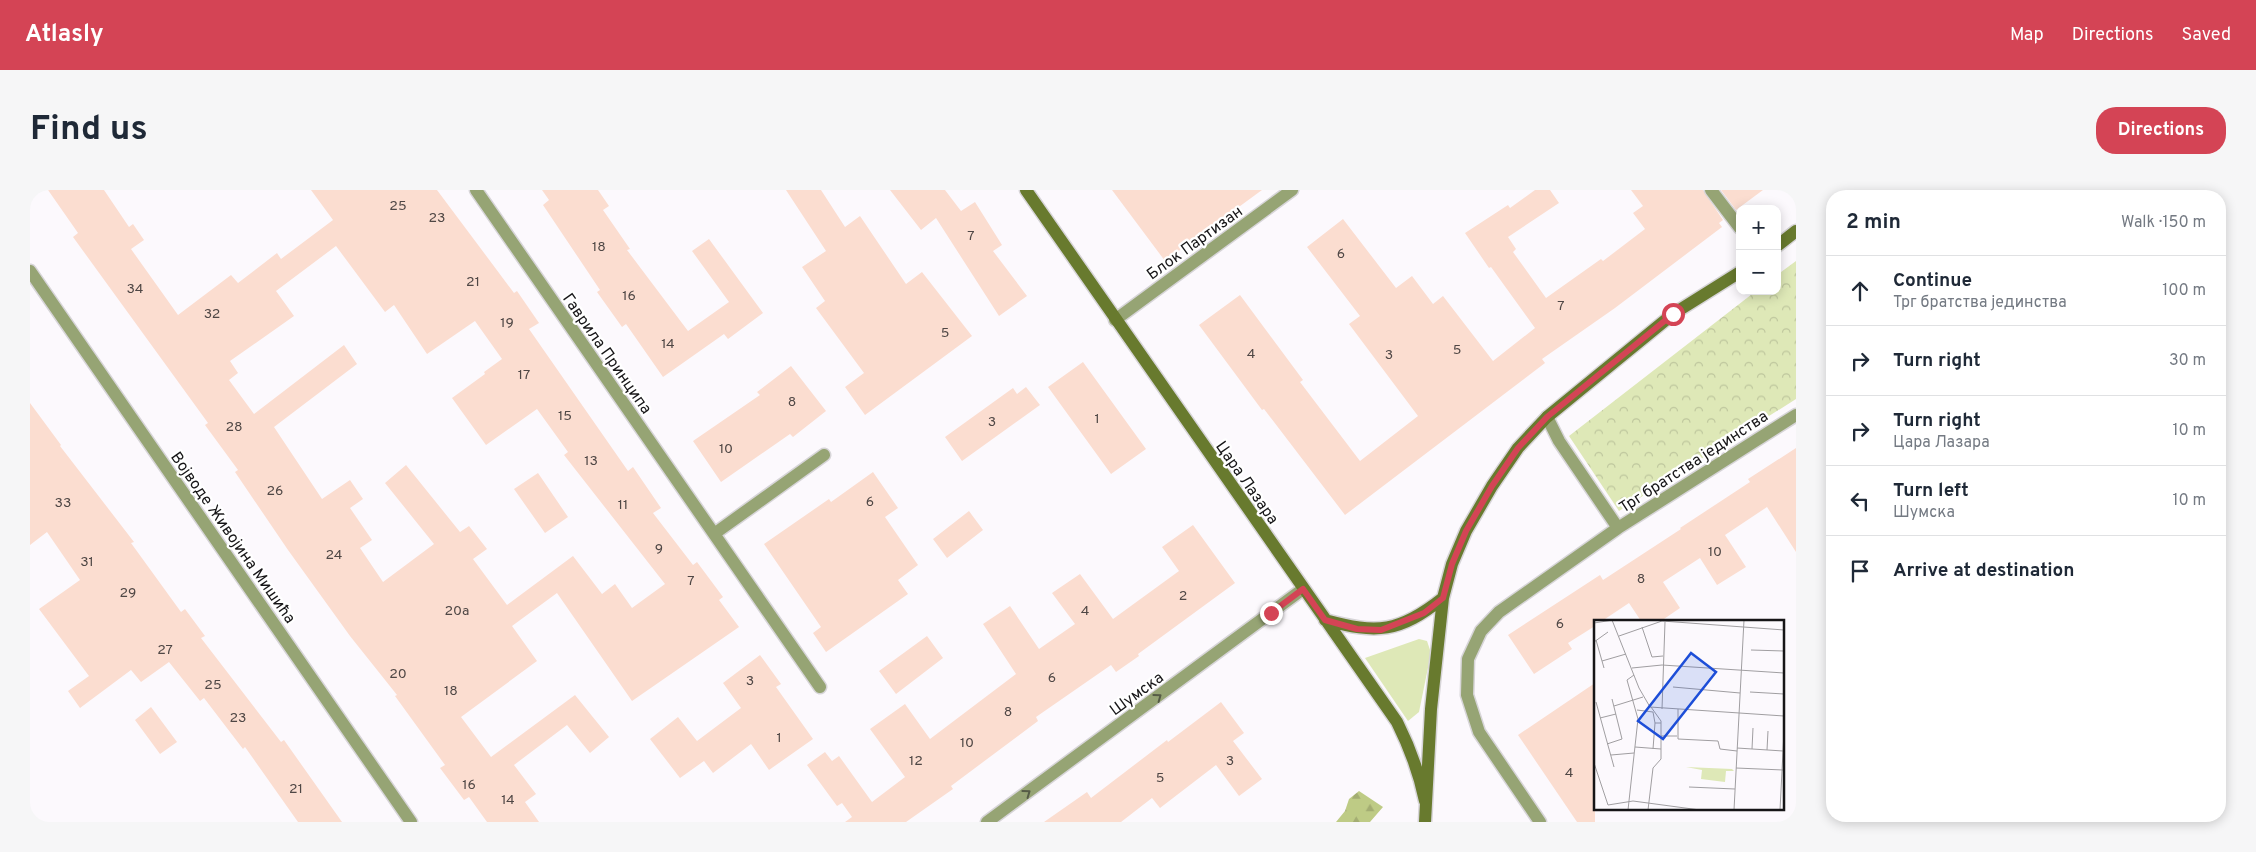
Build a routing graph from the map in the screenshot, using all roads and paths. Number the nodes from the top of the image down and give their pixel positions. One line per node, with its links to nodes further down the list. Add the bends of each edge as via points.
1 (476, 190): 15 (street, Гаврила Принципа)
2 (1026, 190): 10 (main road, Цара Лазара)
3 (1292, 190): 10 (street, Блок Партизан)
4 (1711, 190): 5 (street)
5 (1736, 223)
6 (1796, 231): 7 (main road)
7 (1781, 243)
8 (30, 271): 21 (street, Војводе Живојина Мишића)
9 (1736, 275): 12 (main road, via 1673,314)
10 (1115, 320): 16 (main road, Цара Лазара)
11 (1796, 415): 14 (street, Трг братства јединства)
12 (1547, 417): 14 (street, Трг братства јединства, via 1559,441); 17 (main road, via 1518,448 1466,531 1452,564)
13 (824, 455): 15 (street)
14 (1618, 528): 24 (street, via 1499,612 1480,631 1468,659 1467,695 1479,732)
15 (714, 534): 19 (street, Гаврила Принципа)
16 (1303, 589): 18 (main road, Цара Лазара); 22 (street, Шумска, one-way to 16)
17 (1443, 598): 18 (main road, via 1424,613 1381,630 1357,629); 20 (main road)
18 (1325, 620): 20 (main road, Цара Лазара, via 1411,748)
19 (820, 687)
20 (1425, 801): 23 (main road)
21 (411, 822)
22 (987, 822)
23 (1425, 822)
24 (1540, 822)

